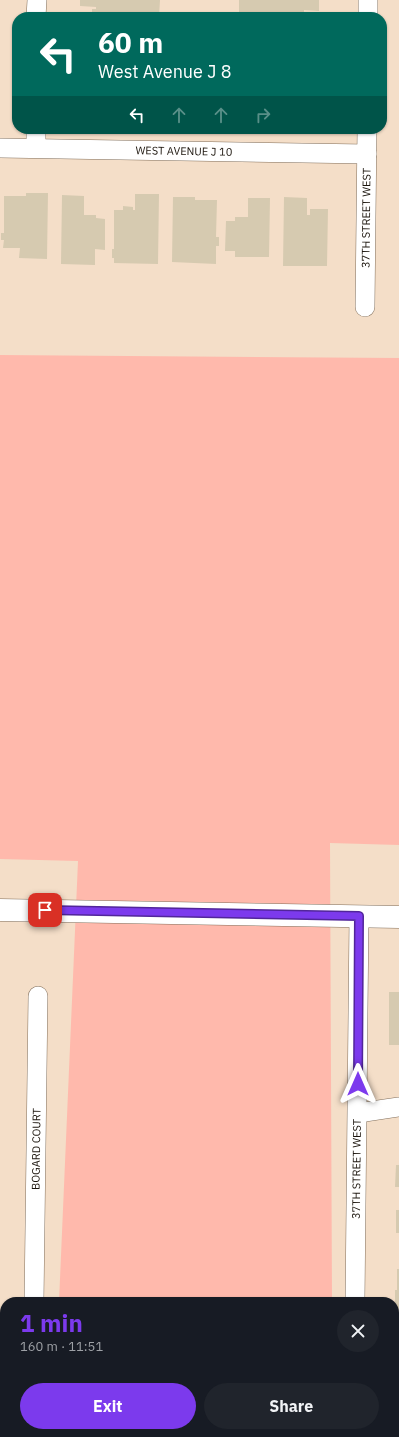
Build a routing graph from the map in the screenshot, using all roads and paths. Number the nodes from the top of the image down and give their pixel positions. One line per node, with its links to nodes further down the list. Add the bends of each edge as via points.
1 (37, 0): 3 (street)
2 (368, 0): 4 (street)
3 (36, 12)
4 (368, 12)
5 (36, 134): 8 (street)
6 (367, 134): 9 (street, 37TH STREET WEST)
7 (0, 148): 8 (street, WEST AVENUE J 10)
8 (36, 148): 9 (street, WEST AVENUE J 10)
9 (367, 154): 10 (street, 37TH STREET WEST)
10 (365, 307)
11 (0, 910): 12 (street)
12 (359, 916): 13 (street); 16 (street, 37TH STREET WEST)
13 (399, 917)
14 (38, 996): 17 (street, BOGARD COURT)
15 (399, 1107): 16 (street)
16 (358, 1113): 18 (street, 37TH STREET WEST)
17 (34, 1297)
18 (355, 1297)

